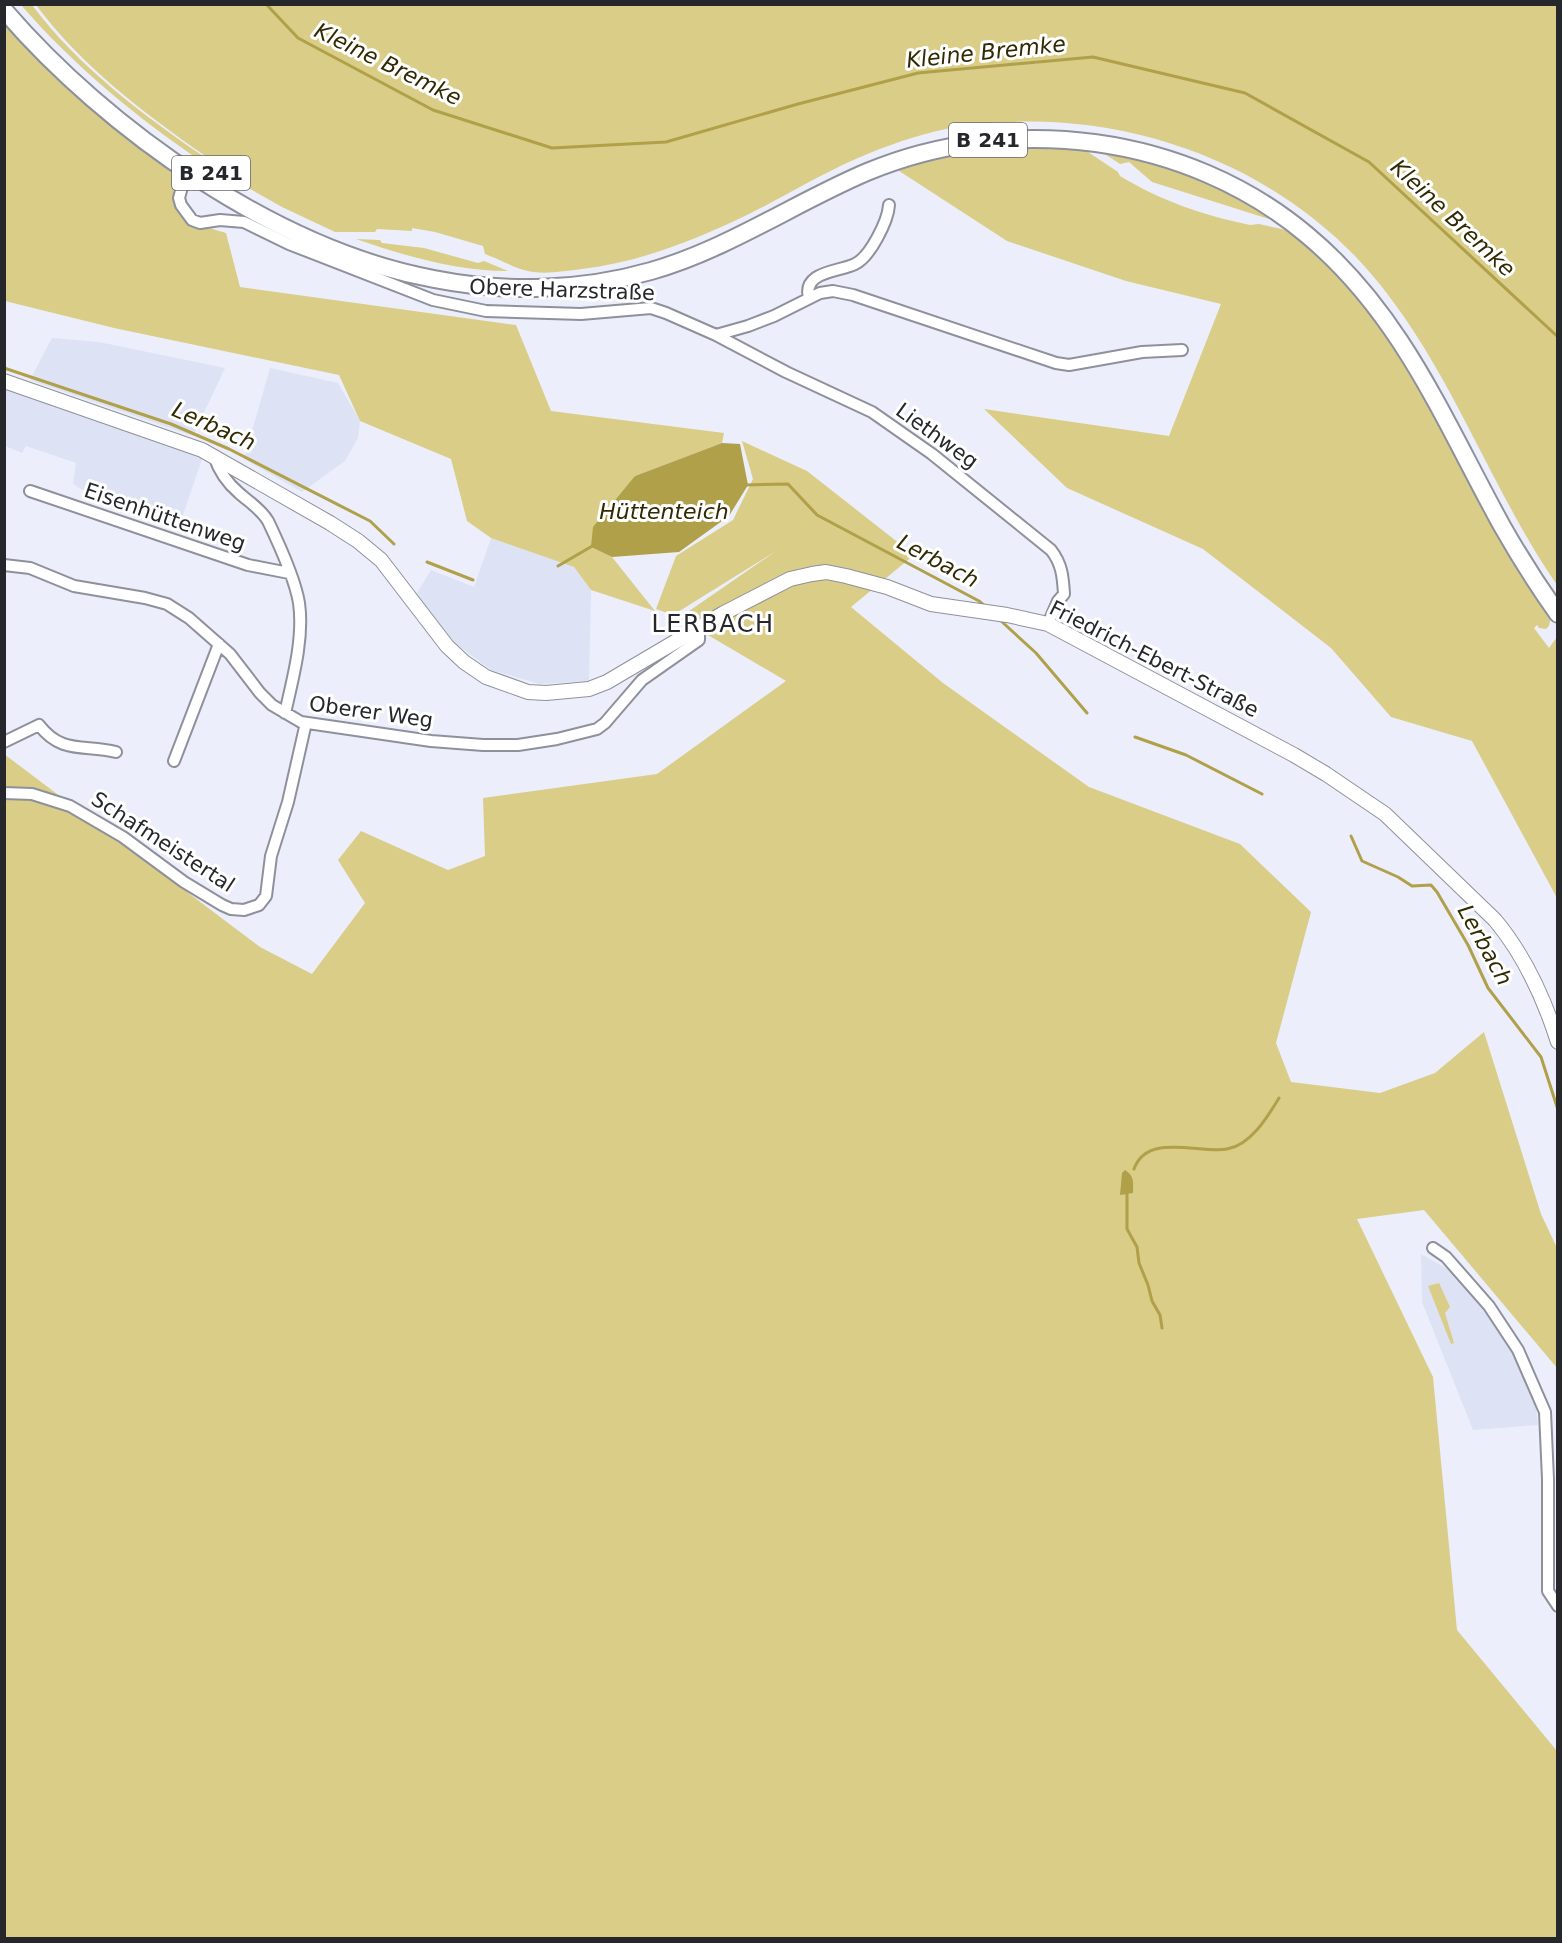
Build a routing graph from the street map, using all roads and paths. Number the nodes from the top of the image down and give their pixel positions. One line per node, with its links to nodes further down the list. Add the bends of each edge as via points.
1 (14, 4): 13 (main road, B 241, via 59,53 116,104 224,181 341,240 420,265 474,274 549,277 647,261 714,236 861,163 946,136 1000,128 1048,127 1125,136 1180,152 1237,176 1292,210 1332,242 1373,284 1424,356 1510,518)
2 (4, 10): 3 (main road, B 241, via 78,86 138,136)
3 (191, 173): 6 (street, Obere Harzstraße, via 179,198 192,220 244,222 289,244 433,300 486,311 581,314 651,308); 14 (main road, B 241, via 276,222 354,256 434,279 520,288 592,284 668,266 719,246 866,172 947,147 1001,139 1070,140 1122,147 1176,162 1233,186 1291,222 1364,291 1414,361 1500,523)
4 (889, 205): 5 (street, via 866,256 856,264 812,281 807,290)
5 (810, 297): 6 (street, via 774,316); 7 (street, via 833,291 853,295 1063,364)
6 (716, 334): 15 (street, Liethweg, via 872,412 932,453 1051,550 1063,573 1064,594)
7 (1182, 350)
8 (4, 381): 9 (street, Friedrich-Ebert-Straße)
9 (214, 456): 12 (street, via 224,478 265,517); 16 (street, Friedrich-Ebert-Straße, via 358,541 381,560 464,663 506,686 546,693 589,689 608,682)
10 (30, 491): 12 (street, Eisenhüttenweg, via 248,566)
11 (4, 565): 17 (street, Oberer Weg, via 30,568 75,586 163,602)
12 (289, 573): 18 (street, via 298,598 300,626)
13 (1557, 594)
14 (1557, 615)
15 (1048, 624): 16 (street, Friedrich-Ebert-Straße, via 931,604 887,587 826,572 790,579); 24 (street, Friedrich-Ebert-Straße, via 1294,755 1385,814 1508,934 1542,995)
16 (699, 628): 18 (street, Oberer Weg, via 699,640 642,680 602,726 569,737 518,745 466,744 306,724)
17 (219, 644): 18 (street, Oberer Weg, via 264,697); 22 (street)
18 (285, 713)
19 (305, 727): 23 (street, Schafmeistertal, via 271,856 266,896 259,905 244,910 222,905 70,806 32,794)
20 (4, 742): 21 (street, via 39,725 47,735 71,747)
21 (116, 752)
22 (174, 761)
23 (4, 793)
24 (1557, 1042)
25 (1433, 1248): 26 (street, via 1446,1257 1489,1306 1518,1350 1545,1412 1548,1591)
26 (1557, 1606)

